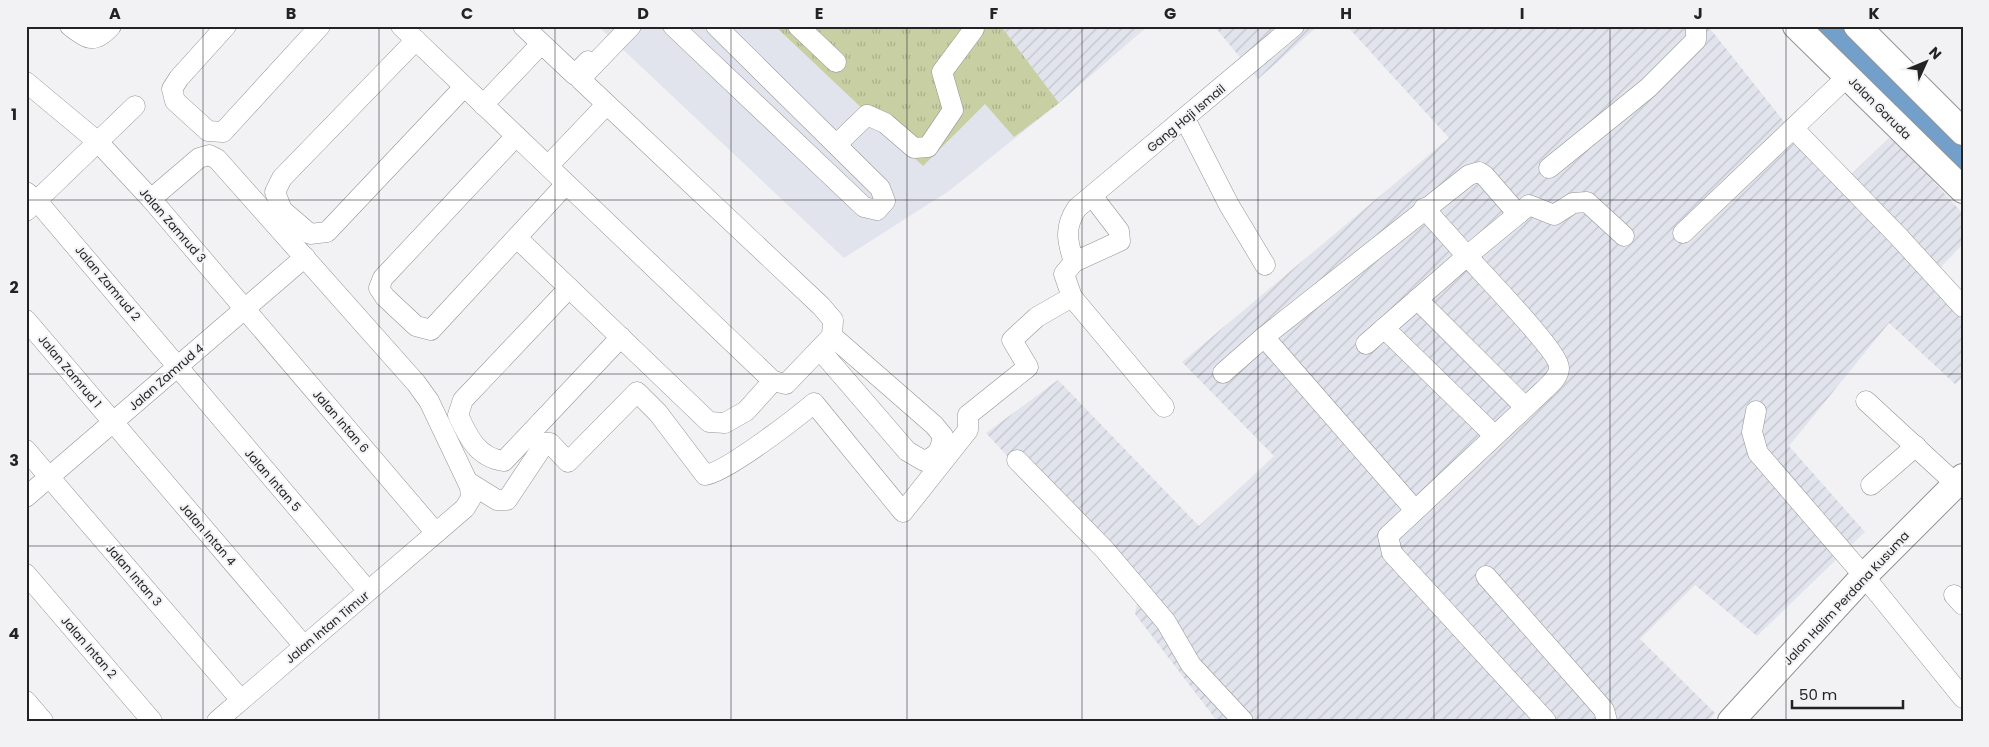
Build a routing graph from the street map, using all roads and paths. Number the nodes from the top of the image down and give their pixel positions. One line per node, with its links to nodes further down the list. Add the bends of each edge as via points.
1 (70, 26): 2 (street, via 93,39 101,37)
2 (111, 26)
3 (226, 26): 4 (street, via 172,89 175,101 208,131 224,132)
4 (320, 26)
5 (401, 26): 18 (street)
6 (523, 26): 20 (street)
7 (616, 26): 21 (street)
8 (631, 26): 21 (street)
9 (673, 26): 19 (street)
10 (705, 26): 19 (street)
11 (716, 26): 34 (street)
12 (798, 26): 22 (street)
13 (1294, 26): 29 (street, Gang Haji Ismail)
14 (1696, 26): 36 (street, via 1696,40 1648,88)
15 (1796, 26): 23 (main road, Jalan Garuda)
16 (1857, 26): 31 (main road)
17 (974, 29): 34 (street, via 942,72 953,110 928,147 914,148 885,123 867,115)
18 (416, 40): 25 (street); 25 (street, via 282,178 275,192 282,210 310,234 327,232)
19 (690, 42): 34 (street, via 864,206 877,210 885,201 880,188)
20 (541, 44): 21 (street, via 575,75); 26 (street)
21 (600, 53): 27 (street, via 580,79)
22 (836, 62)
23 (1848, 76): 30 (street); 38 (main road, Jalan Garuda)
24 (26, 82): 33 (street, Jalan Zamrud 3)
25 (464, 87): 26 (street)
26 (484, 105): 32 (street)
27 (606, 105): 35 (street); 60 (street, via 821,306 833,320)
28 (135, 106): 33 (street)
29 (1185, 119): 41 (street, Gang Haji Ismail); 50 (street)
30 (1794, 129): 44 (street); 54 (street)
31 (1963, 132)
32 (516, 136): 35 (street); 46 (street, via 383,278 379,288 416,326 431,330)
33 (98, 142): 39 (street, Jalan Zamrud 3); 40 (street)
34 (837, 144)
35 (548, 166): 37 (street)
36 (1549, 168)
37 (566, 184): 46 (street); 64 (street)
38 (1963, 190)
39 (151, 199): 48 (street, via 199,158 209,155 217,159); 55 (street, Jalan Zamrud 3)
40 (30, 201): 62 (street, Jalan Zamrud 2, via 112,286)
41 (1085, 203): 49 (street, via 1068,221 1069,247); 49 (street, via 1119,231 1120,241)
42 (1424, 208): 43 (street, via 1469,175 1479,172); 47 (street); 59 (street)
43 (1518, 214): 45 (street, via 1529,205 1554,215 1574,203 1587,202); 47 (street)
44 (1683, 233)
45 (1624, 236)
46 (517, 238): 51 (street)
47 (1467, 256): 53 (street); 67 (street, via 1559,362 1556,378)
48 (305, 257): 55 (street, Jalan Zamrud 4); 76 (street, via 416,383 429,401)
49 (1074, 262): 52 (street, via 1064,274)
50 (1265, 265)
51 (570, 288): 58 (street); 58 (street, via 463,400 458,416 468,438 489,459 504,461)
52 (1072, 297): 66 (street); 76 (street, via 1037,317 1012,340 1028,367 968,415 968,430 903,512 814,403 740,456 705,475 658,413 636,392 568,462 550,443 545,443 507,500 497,500)
53 (1417, 299): 57 (street); 67 (street)
54 (1963, 307)
55 (245, 309): 62 (street, Jalan Zamrud 4); 80 (street, Jalan Intan 6)
56 (26, 320): 69 (street, Jalan Zamrud 1)
57 (1384, 328): 61 (street); 70 (street)
58 (621, 337): 64 (street, via 709,422 725,423 746,410)
59 (1264, 337): 63 (street); 79 (street)
60 (826, 343): 60 (street, via 934,424 943,436 937,456 924,461 907,451); 64 (street, via 786,384)
61 (1366, 344)
62 (177, 368): 69 (street, Jalan Zamrud 4); 84 (street, Jalan Intan 5)
63 (1223, 373)
64 (774, 381)
65 (1866, 401): 71 (street)
66 (1164, 407)
67 (1525, 407): 70 (street)
68 (1756, 411): 83 (street, via 1752,432 1758,453)
69 (113, 423): 74 (street, Jalan Zamrud 4); 85 (street, Jalan Intan 4)
70 (1494, 434): 79 (street)
71 (1916, 446): 75 (street); 77 (street)
72 (26, 450): 74 (street, Jalan Intan 3)
73 (1017, 460): 92 (street, via 1105,550 1166,622 1191,665)
74 (50, 477): 78 (street, Jalan Zamrud 4); 87 (street, Jalan Intan 3)
75 (1960, 480): 83 (main road, Jalan Halim Perdana Kusuma)
76 (468, 482): 80 (street, via 471,498 465,508)
77 (1871, 485)
78 (26, 497)
79 (1415, 510): 93 (street, via 1388,536 1392,553)
80 (436, 533): 84 (street, Jalan Intan Timur)
81 (26, 574): 90 (street, Jalan Intan 2)
82 (1486, 576): 94 (street, via 1604,710)
83 (1864, 576): 86 (street); 95 (main road, Jalan Halim Perdana Kusuma)
84 (368, 591): 85 (street, Jalan Intan Timur)
85 (304, 646): 87 (street, Jalan Intan Timur)
86 (1963, 698)
87 (241, 700): 91 (street, Jalan Intan Timur)
88 (26, 701): 89 (street)
89 (43, 721)
90 (152, 721)
91 (216, 721)
92 (1242, 721)
93 (1546, 721)
94 (1607, 721)
95 (1731, 721)

